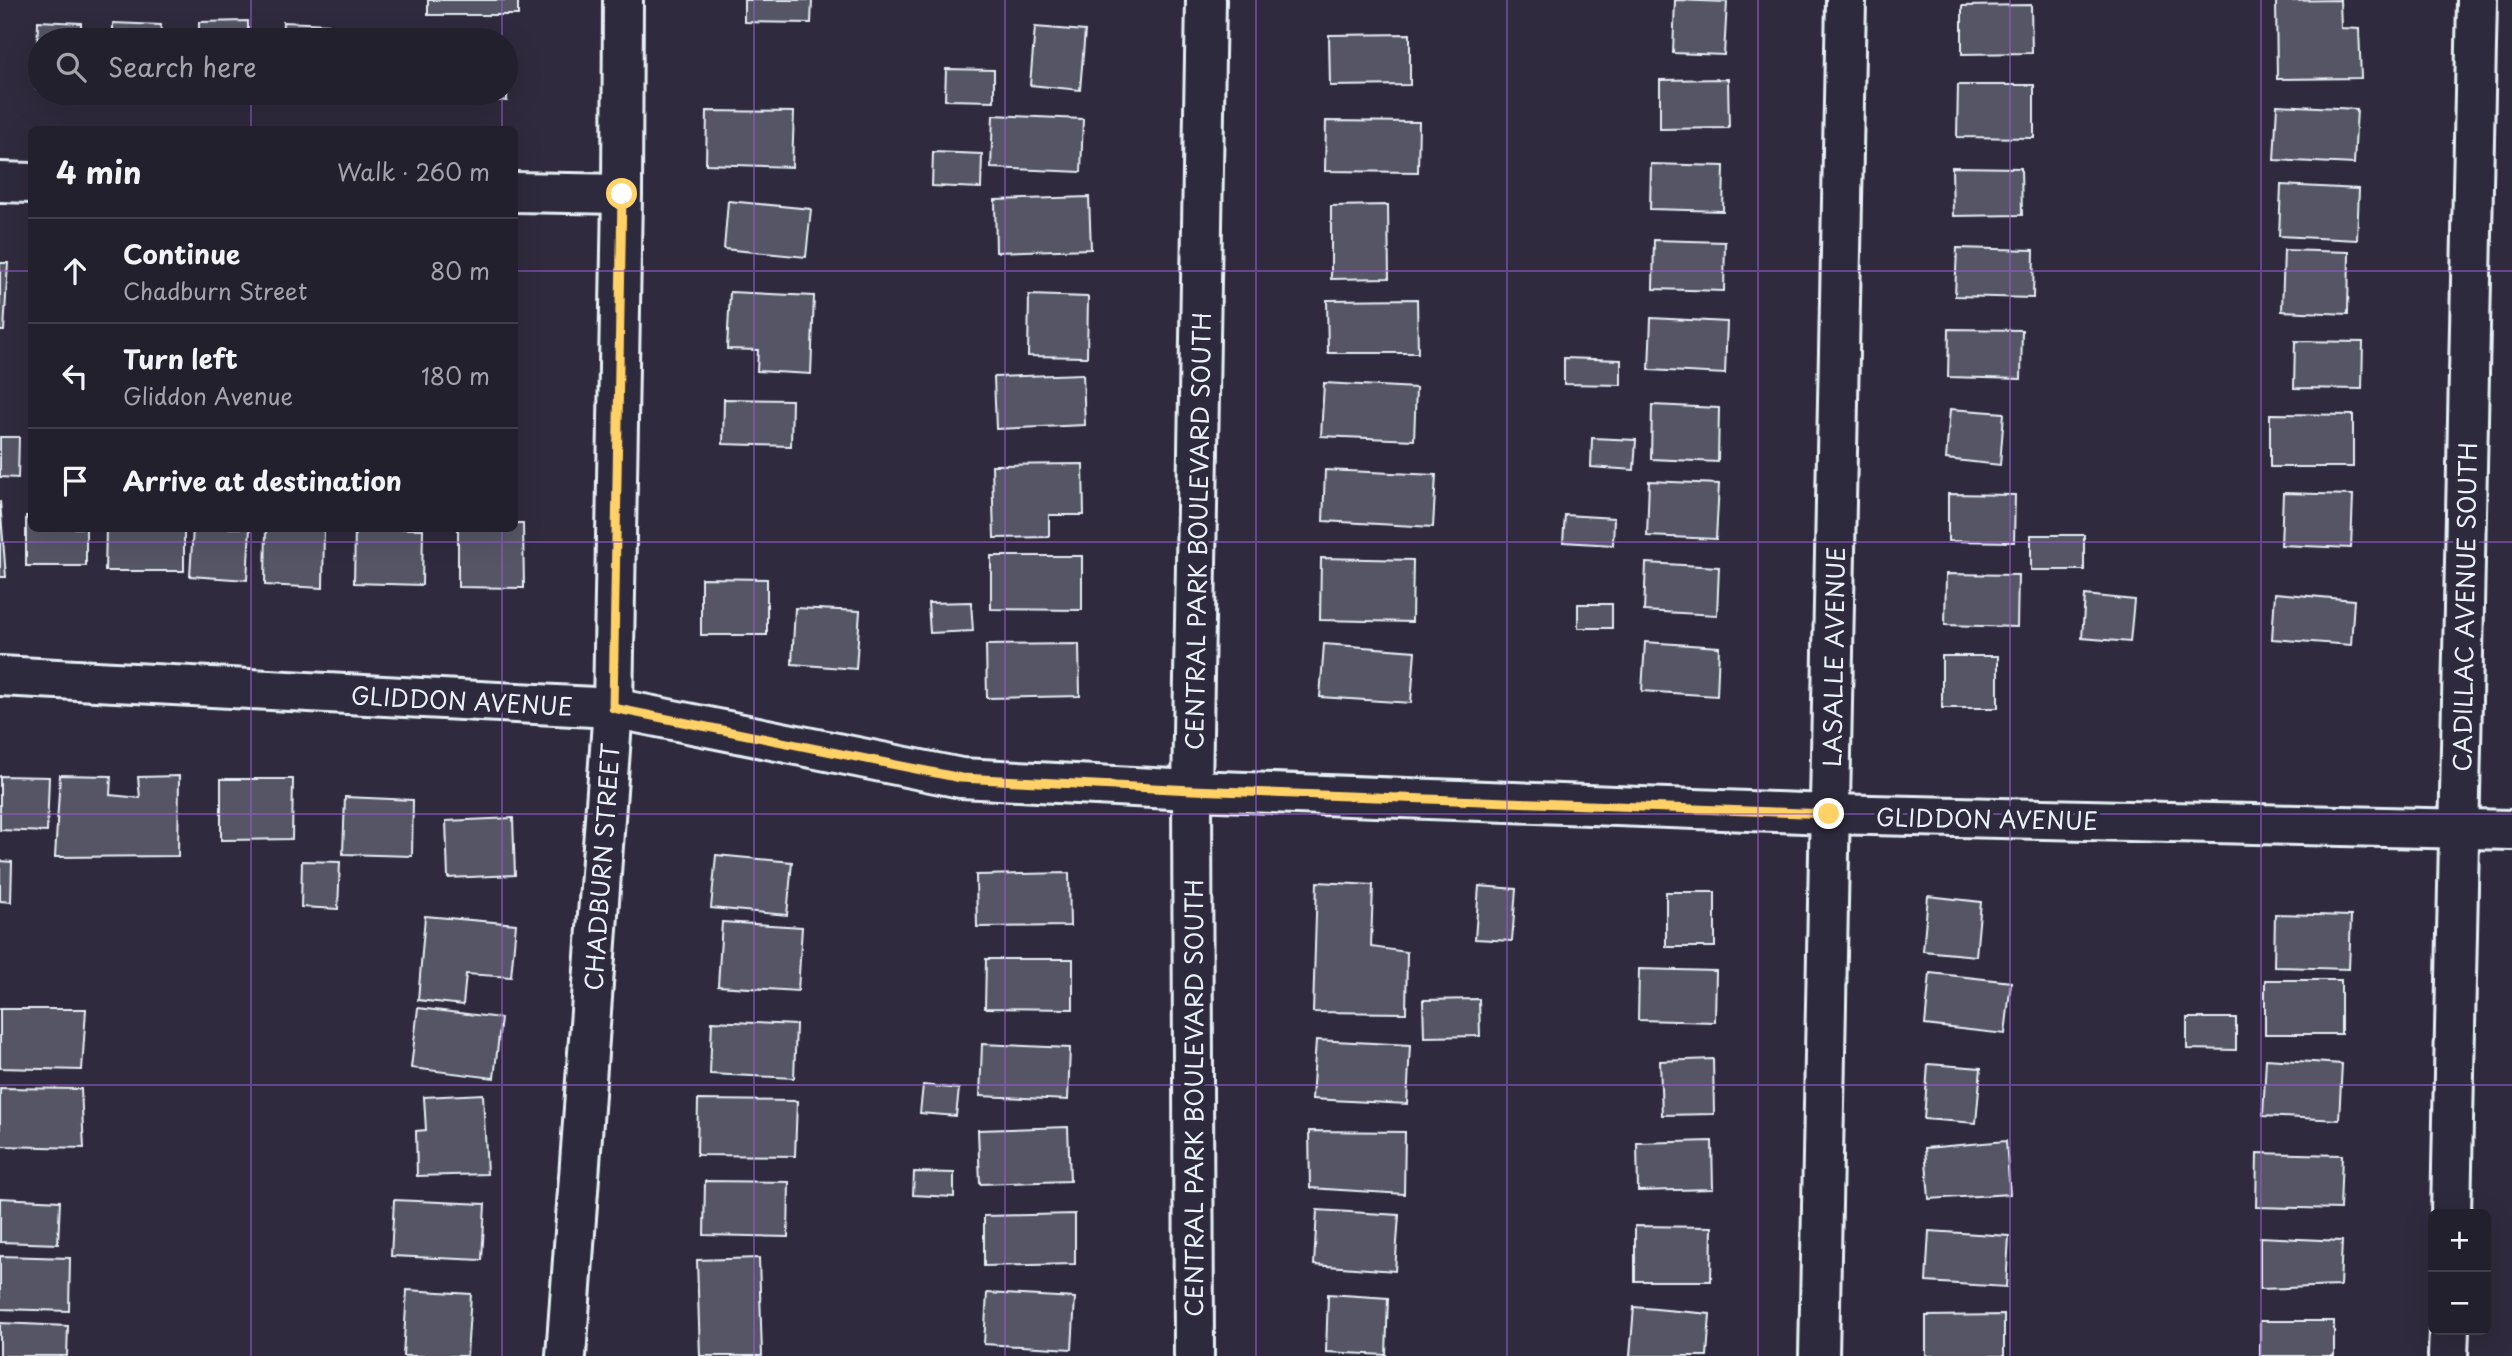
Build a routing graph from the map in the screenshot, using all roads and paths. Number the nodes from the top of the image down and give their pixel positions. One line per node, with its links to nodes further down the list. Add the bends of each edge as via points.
1 (624, 0): 8 (street, CHADBURN STREET)
2 (1206, 0): 11 (street, CENTRAL PARK BOULEVARD SOUTH)
3 (1846, 0): 12 (street, LASALLE AVENUE)
4 (2477, 0): 13 (street, CADILLAC AVENUE SOUTH)
5 (0, 182): 6 (street)
6 (28, 183)
7 (518, 192): 8 (street)
8 (622, 194): 10 (street, CHADBURN STREET)
9 (0, 676): 10 (street, GLIDDON AVENUE)
10 (613, 708): 11 (street, GLIDDON AVENUE, via 961,778); 17 (street, CHADBURN STREET)
11 (1192, 790): 12 (street, GLIDDON AVENUE); 18 (street, CENTRAL PARK BOULEVARD SOUTH)
12 (1829, 814): 13 (street, GLIDDON AVENUE); 19 (street, LASALLE AVENUE)
13 (2460, 829): 14 (street, GLIDDON AVENUE); 15 (street, CADILLAC AVENUE SOUTH)
14 (2512, 830)
15 (2451, 1209)
16 (2449, 1335): 20 (street)
17 (566, 1356)
18 (1194, 1356)
19 (1819, 1356)
20 (2448, 1356)

